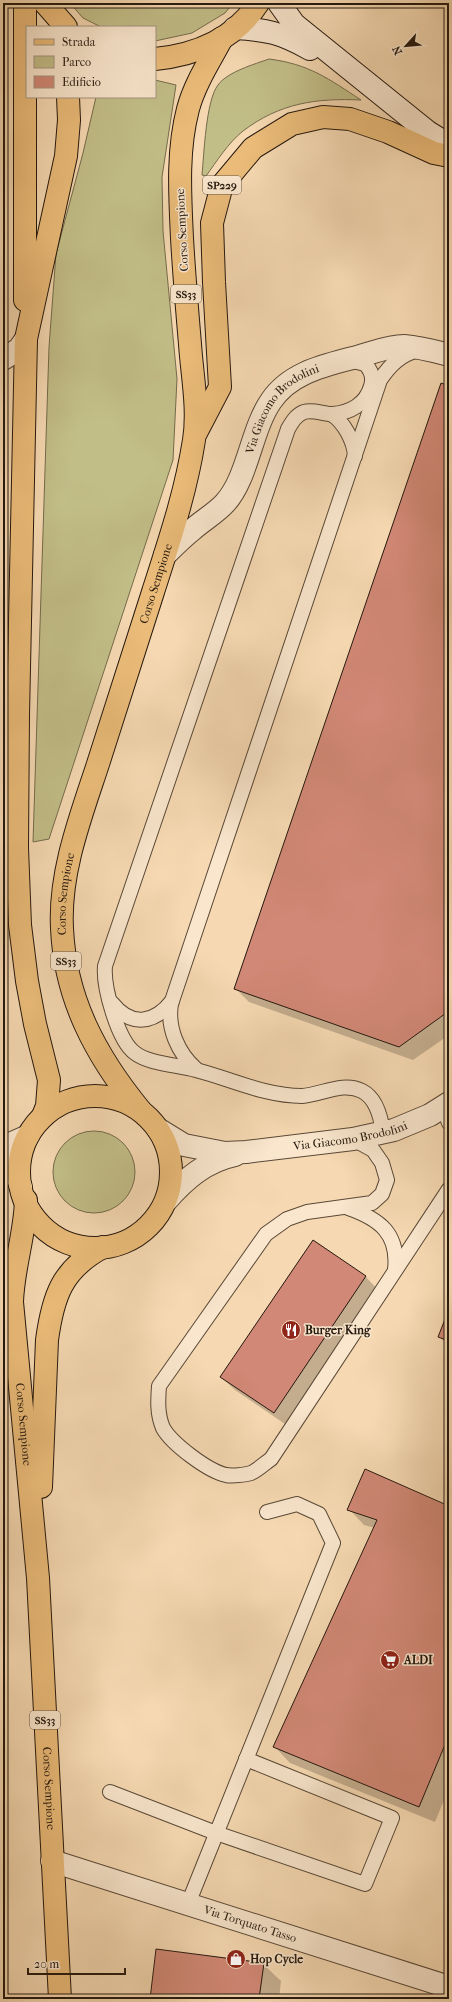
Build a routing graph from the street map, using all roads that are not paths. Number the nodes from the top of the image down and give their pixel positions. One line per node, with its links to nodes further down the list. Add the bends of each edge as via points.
1 (25, 3): 10 (main road)
2 (258, 3): 4 (main road)
3 (279, 3): 6 (street, via 294,24)
4 (229, 33): 5 (main road, via 190,54); 6 (street, via 260,29 284,35); 16 (main road, Corso Sempione / SS33, via 196,87 182,136 179,190)
5 (156, 59)
6 (351, 71): 8 (street, via 428,132)
7 (68, 98): 10 (main road, via 66,156)
8 (449, 145)
9 (449, 156): 16 (main road, SP229, via 434,153 388,132 350,119 323,117 292,124 252,148 222,185 212,223 220,386)
10 (26, 339): 13 (street, via 19,349); 24 (main road, via 17,848 20,925 27,981 49,1080)
11 (423, 348): 12 (street, Via Giacomo Brodolini); 14 (street, Via Giacomo Brodolini, via 391,347); 17 (lane, via 398,359 380,380)
12 (449, 355)
13 (3, 359)
14 (346, 359): 15 (lane, via 365,364 372,374 372,384 365,398 354,408); 18 (street, Via Giacomo Brodolini, via 310,370 281,389 270,401 236,487 225,503)
15 (331, 414): 17 (lane, via 346,430); 19 (lane, via 306,411 293,420 288,429 105,966 104,978)
16 (195, 436): 18 (main road, Corso Sempione / SS33, via 190,465)
17 (355, 456): 20 (lane)
18 (165, 555): 22 (main road, Corso Sempione / SS33, via 88,796 69,860 62,898 66,964 87,1032 118,1082)
19 (108, 998): 20 (lane, via 116,1009 134,1019 153,1018); 21 (lane, via 124,1039 135,1054 151,1060)
20 (173, 999): 21 (lane, via 169,1015 171,1028 182,1053)
21 (196, 1069): 26 (lane, via 267,1092 285,1095 303,1096 338,1088 356,1088 370,1097 375,1105)
22 (140, 1110): 24 (main road, via 117,1098 91,1096 66,1101); 25 (main road)
23 (447, 1111): 26 (street, Via Giacomo Brodolini)
24 (44, 1116): 27 (main road)
25 (158, 1129): 30 (street, Via Giacomo Brodolini, via 184,1145 225,1153); 34 (main road, via 170,1153 172,1177)
26 (382, 1132): 28 (street, Via Giacomo Brodolini)
27 (28, 1136): 29 (street); 33 (main road, Corso Sempione, via 20,1161)
28 (353, 1139): 30 (street, Via Giacomo Brodolini); 35 (lane, via 373,1150 382,1163 388,1180 382,1194 372,1203)
29 (3, 1147)
30 (246, 1152): 34 (street, Via Giacomo Brodolini, via 227,1156 195,1173 182,1182)
31 (3, 1157): 33 (street, via 15,1171)
32 (449, 1189): 37 (lane)
33 (23, 1194): 36 (main road, via 29,1210 44,1229 65,1242 89,1248); 39 (main road, Corso Sempione, via 24,1228 14,1272 12,1302)
34 (166, 1201): 36 (main road, via 153,1222 135,1237)
35 (346, 1207): 37 (lane, via 368,1215 384,1227 393,1241 397,1255); 37 (lane, via 307,1212 287,1219 266,1234 159,1386 157,1406 163,1428 177,1445 206,1465 227,1475 251,1473 271,1459)
36 (103, 1247): 39 (main road, Corso Sempione, via 86,1256 74,1267 58,1295 50,1317 44,1399)
37 (395, 1270)
38 (267, 1512): 40 (lane, via 297,1504 319,1514 333,1543)
39 (38, 1578): 43 (main road, Corso Sempione / SS33)
40 (246, 1759): 42 (lane); 42 (lane, via 392,1818 365,1884)
41 (110, 1792): 42 (lane)
42 (216, 1833): 44 (lane)
43 (52, 1861): 44 (street, Via Torquato Tasso); 46 (main road, Corso Sempione / SS33)
44 (188, 1904): 45 (street, Via Torquato Tasso)
45 (449, 1987)
46 (60, 1999)

